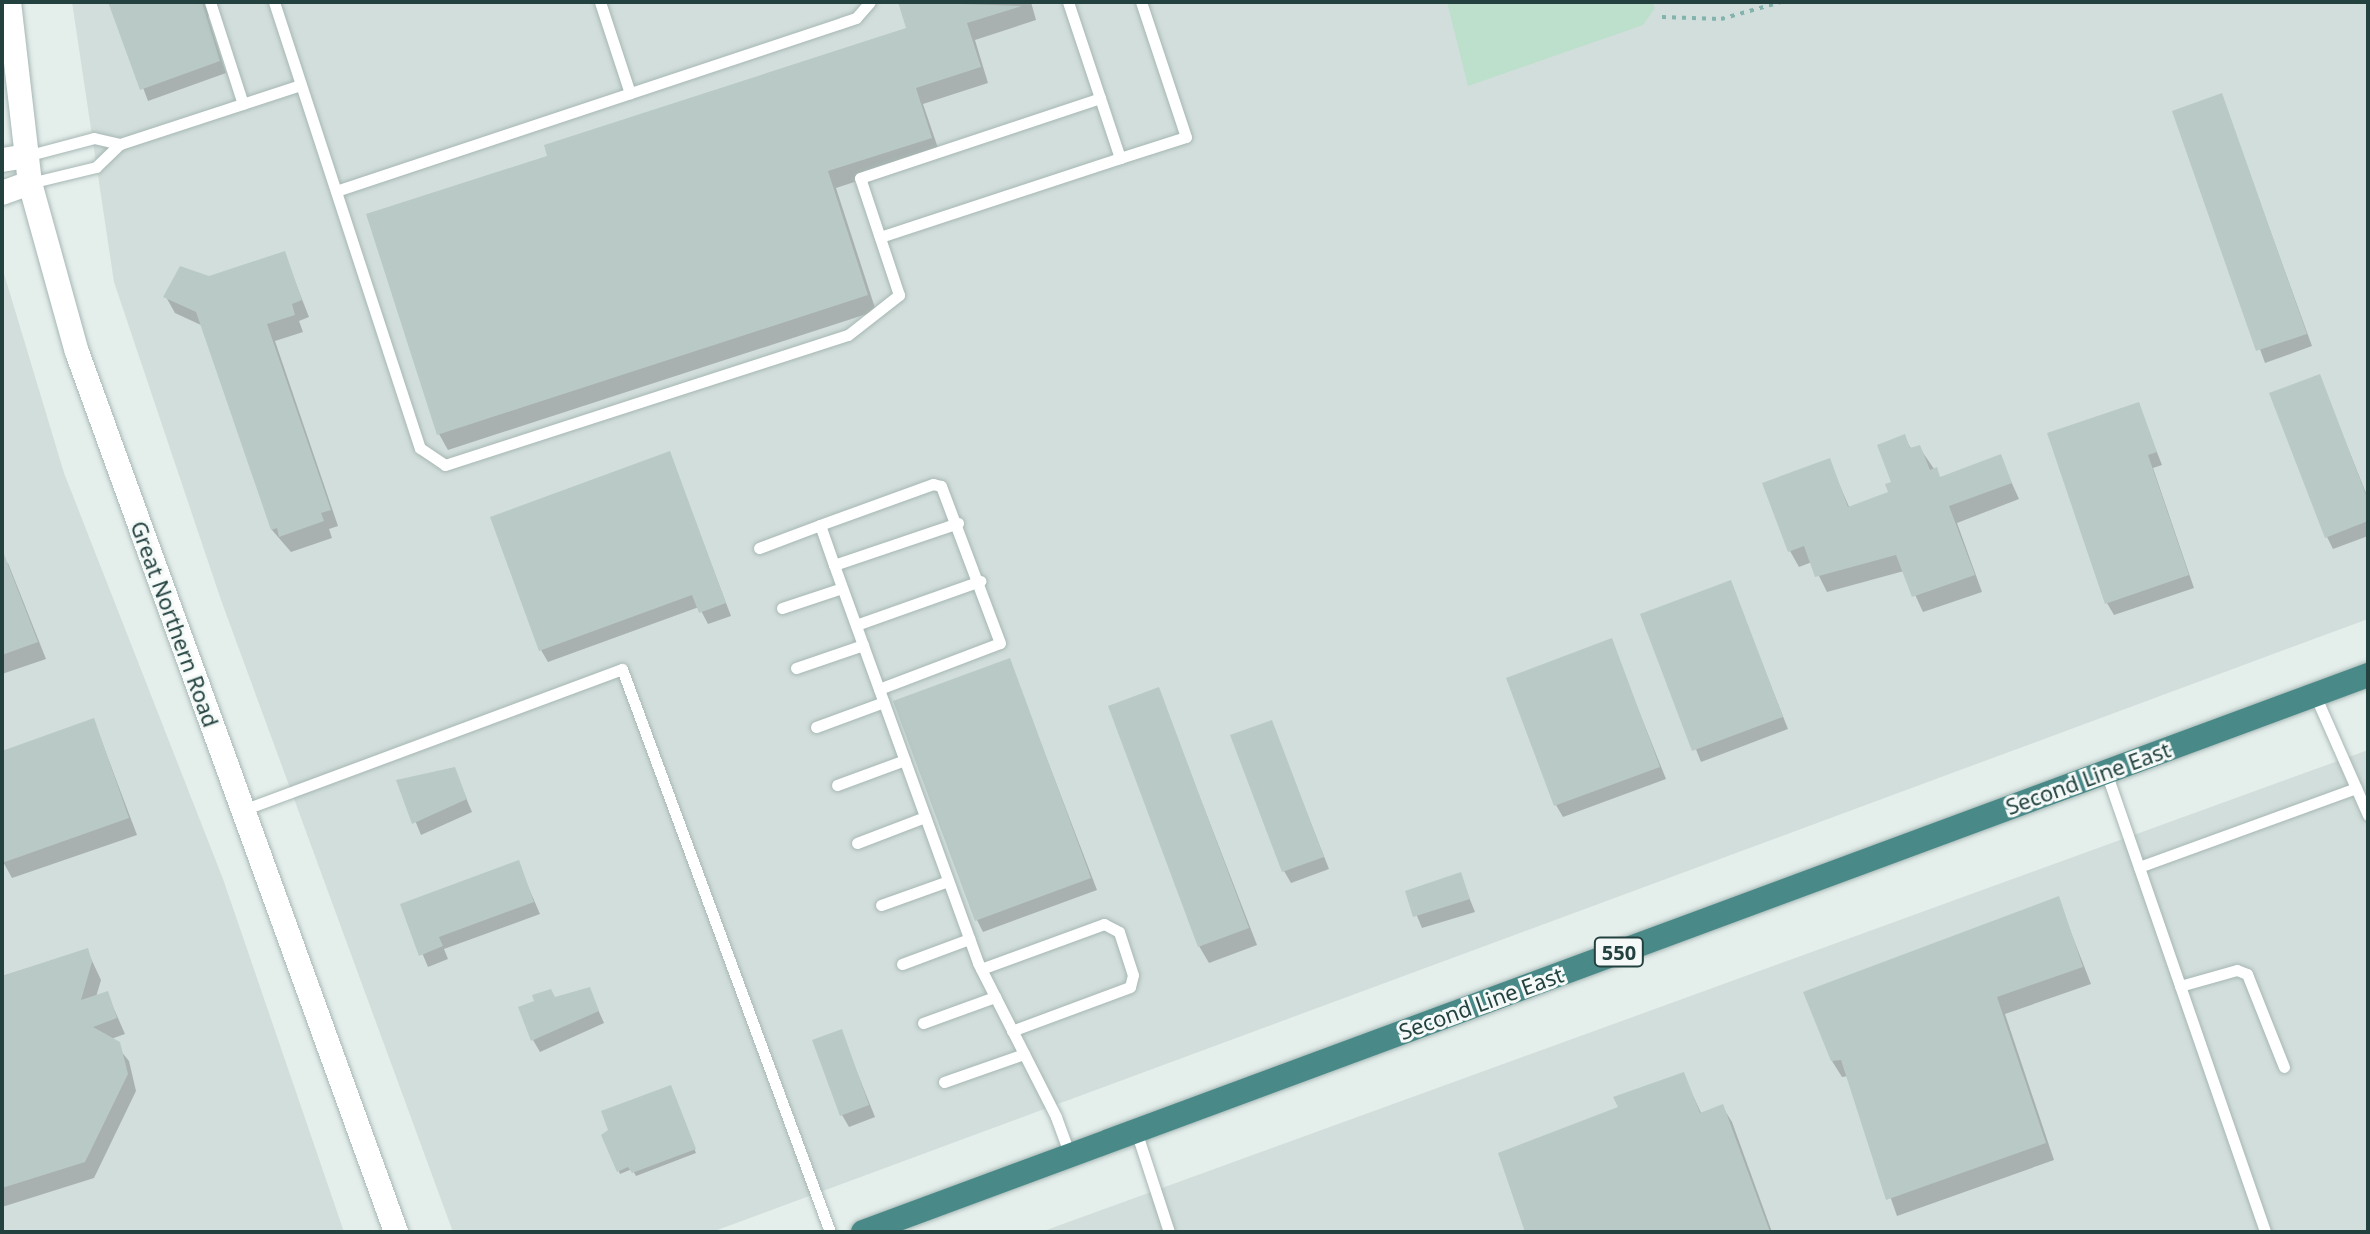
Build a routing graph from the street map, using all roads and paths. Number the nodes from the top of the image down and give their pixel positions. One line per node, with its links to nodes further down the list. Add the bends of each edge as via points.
1 (8, 2): 9 (main road); 16 (main road, Great Northern Road)
2 (210, 2): 14 (lane)
3 (274, 2): 11 (lane)
4 (600, 2): 12 (lane)
5 (870, 2): 12 (lane, via 856,18)
6 (1068, 2): 13 (lane)
7 (1141, 2): 17 (lane, via 1186,137)
8 (1781, 2): 10 (path, via 1721,19)
9 (2, 13)
10 (1662, 17)
11 (301, 85): 14 (lane); 19 (lane)
12 (630, 93): 19 (lane)
13 (1100, 98): 17 (lane); 21 (lane, via 860,178)
14 (243, 104): 15 (lane)
15 (120, 144): 16 (lane, via 94,138); 18 (lane, via 96,167)
16 (14, 158): 18 (main road, Great Northern Road)
17 (1120, 158): 21 (lane)
18 (30, 183): 20 (main road); 41 (main road, Great Northern Road, via 77,352)
19 (336, 191): 21 (lane, via 420,448 445,465 848,335 899,295)
20 (2, 193)
21 (880, 237)
22 (958, 523): 23 (lane, via 945,489 933,484); 25 (lane); 26 (lane)
23 (820, 525): 24 (lane); 25 (lane)
24 (759, 548)
25 (834, 565): 27 (lane)
26 (980, 581): 29 (lane); 33 (lane, via 1000,643)
27 (842, 588): 28 (lane); 29 (lane)
28 (782, 608)
29 (856, 625): 30 (lane)
30 (863, 645): 31 (lane); 33 (lane)
31 (796, 668)
32 (2368, 675): 34 (highway, Second Line East / 550)
33 (879, 689): 35 (lane)
34 (2315, 694): 38 (highway, Second Line East / 550); 40 (lane)
35 (884, 702): 36 (lane); 37 (lane)
36 (816, 727)
37 (905, 760): 39 (lane); 43 (lane)
38 (2106, 772): 45 (lane); 58 (highway, Second Line East / 550)
39 (837, 785)
40 (2356, 788): 42 (lane); 45 (lane)
41 (243, 810): 60 (main road, Great Northern Road); 61 (lane, via 622,669)
42 (2368, 815)
43 (925, 817): 44 (lane); 46 (lane)
44 (857, 843)
45 (2139, 867): 51 (lane)
46 (948, 881): 47 (lane); 48 (lane)
47 (881, 905)
48 (969, 939): 49 (lane); 50 (lane)
49 (902, 964)
50 (981, 969): 52 (lane); 54 (lane, via 1104,924 1119,932 1133,975 1130,987)
51 (2180, 986): 56 (lane, via 2237,970 2247,974); 64 (lane)
52 (995, 997): 53 (lane); 54 (lane)
53 (923, 1023)
54 (1012, 1031): 55 (lane)
55 (1024, 1054): 57 (lane); 59 (lane)
56 (2284, 1067)
57 (944, 1082)
58 (1136, 1131): 59 (highway, Second Line East / 550); 63 (lane)
59 (1070, 1155): 62 (highway, Second Line East / 550)
60 (396, 1232)
61 (830, 1232)
62 (863, 1232)
63 (1169, 1232)
64 (2265, 1232)

